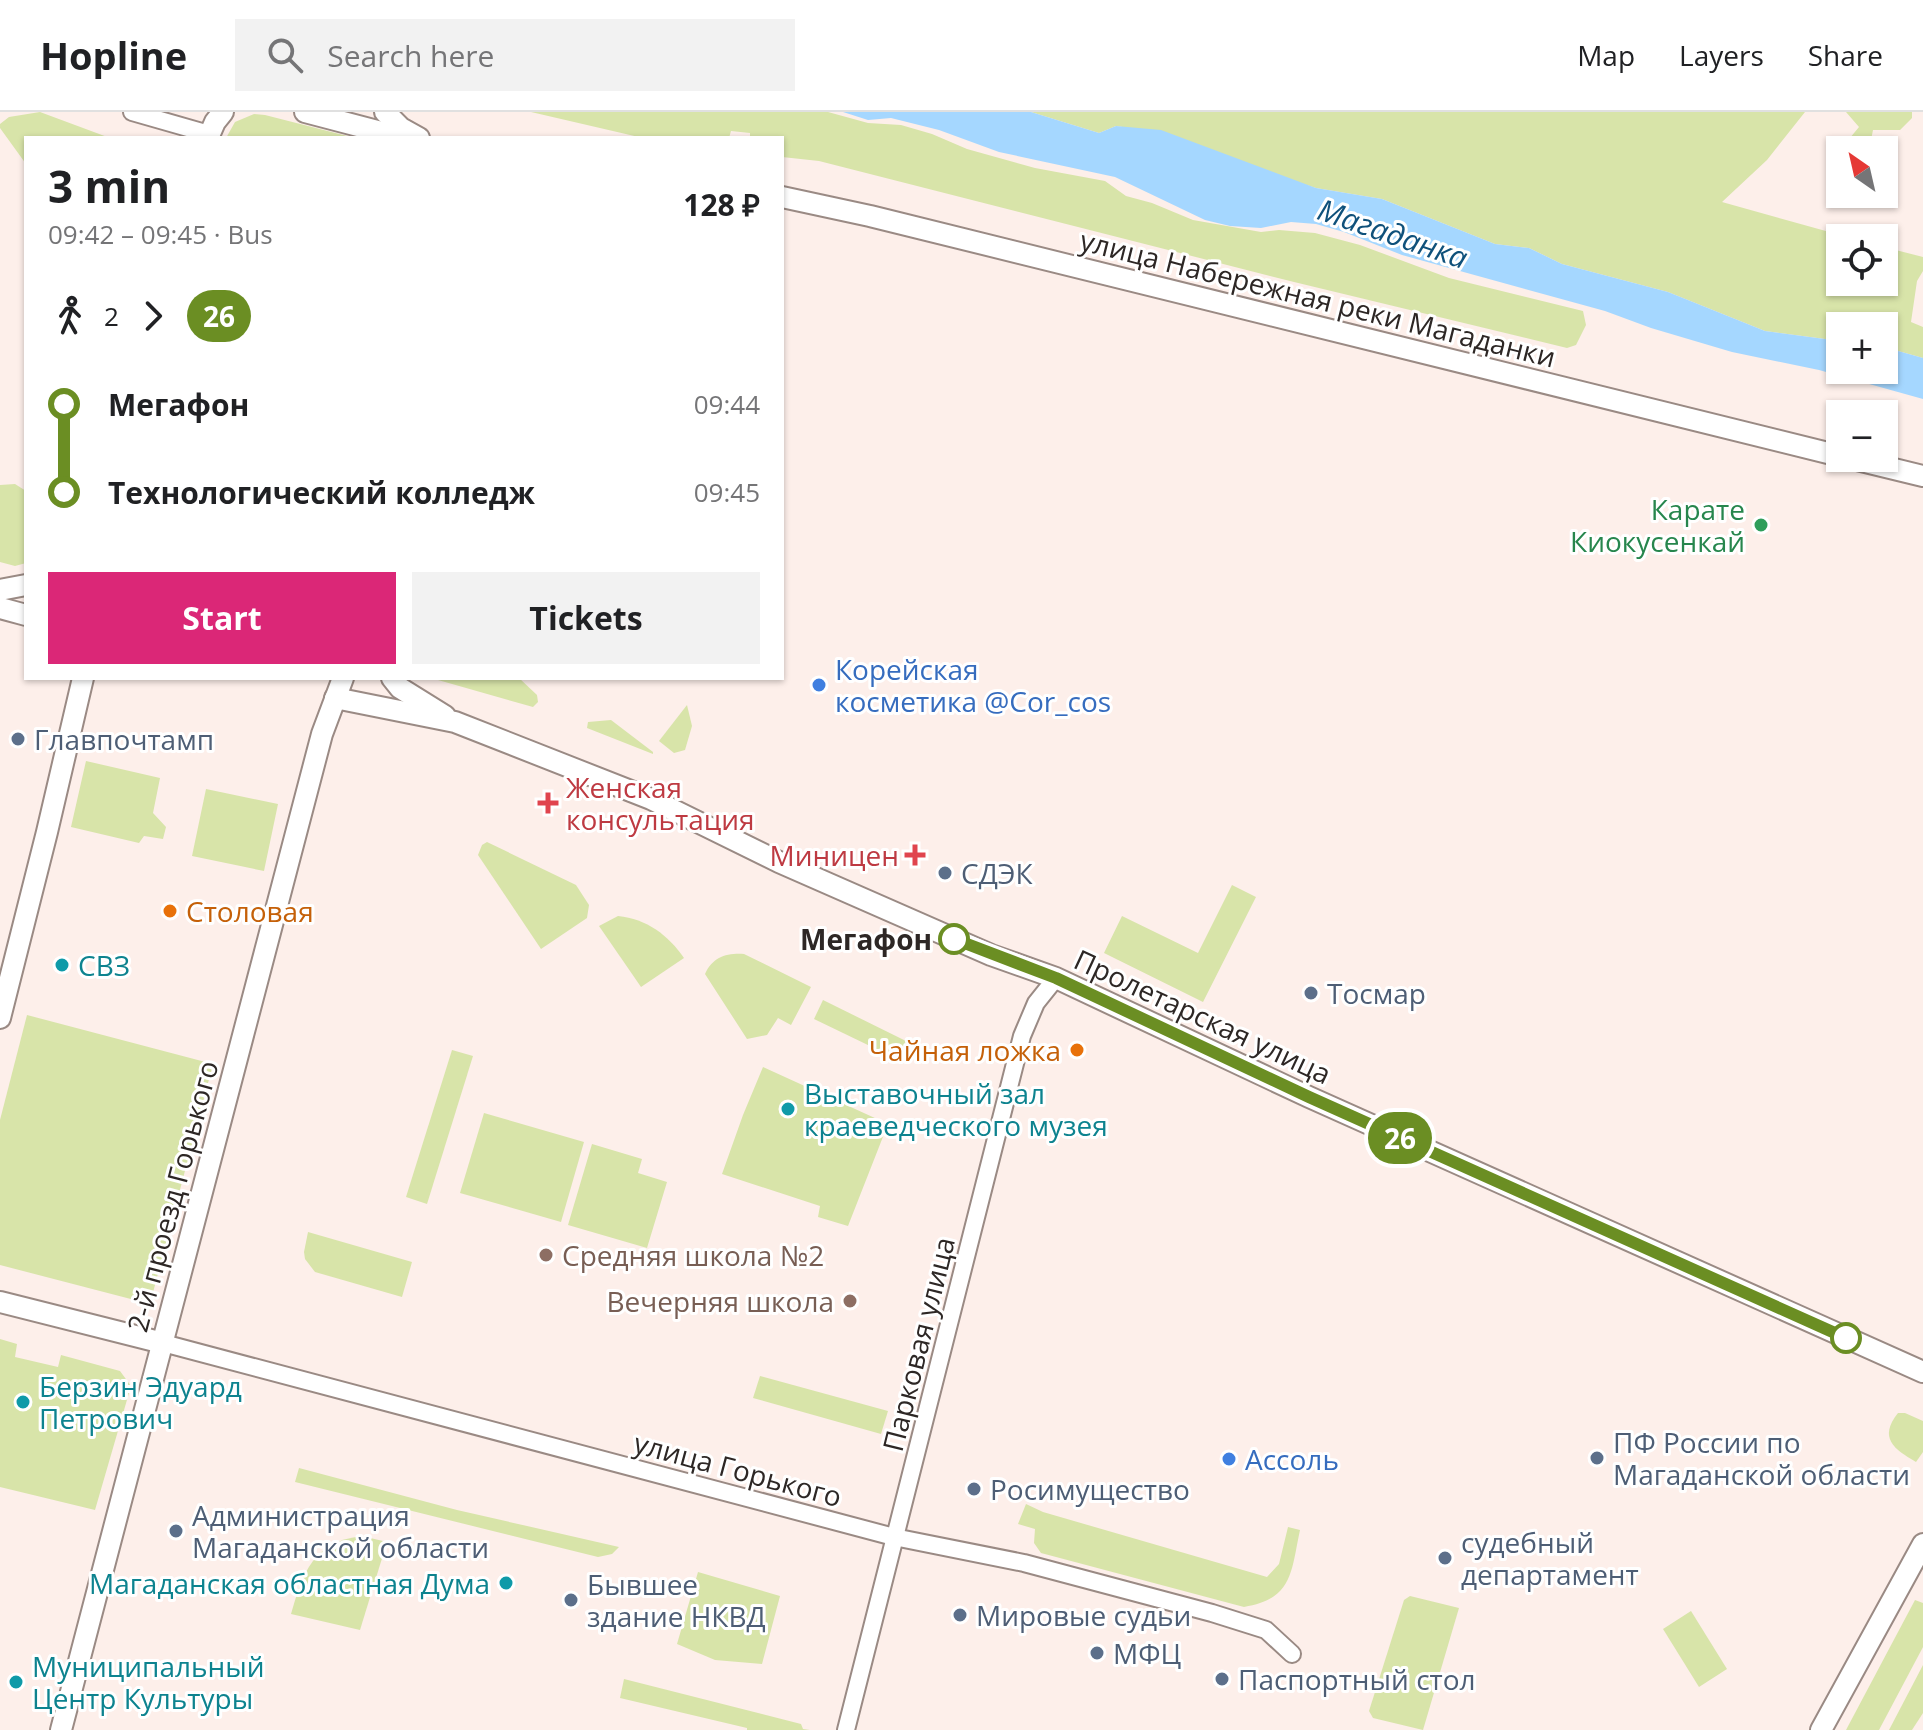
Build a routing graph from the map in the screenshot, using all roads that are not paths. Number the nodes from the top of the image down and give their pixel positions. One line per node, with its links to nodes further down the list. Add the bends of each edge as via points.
1 (132, 112): 5 (street)
2 (223, 112): 5 (street)
3 (307, 112): 6 (street)
4 (385, 112): 7 (street)
5 (209, 136)
6 (397, 136)
7 (415, 136)
8 (784, 197): 9 (street, улица Набережная реки Магаданки)
9 (1826, 453)
10 (1898, 470): 11 (street)
11 (1923, 476)
12 (24, 585): 13 (street)
13 (0, 590)
14 (0, 608): 15 (street)
15 (24, 614)
16 (83, 680): 22 (street)
17 (342, 680): 19 (street, 2-й проезд Горького)
18 (394, 680): 20 (street, Пролетарская улица)
19 (335, 698): 20 (street, Пролетарская улица); 24 (street, 2-й проезд Горького)
20 (455, 722): 21 (street, Пролетарская улица, via 651,799 864,900)
21 (1056, 978): 25 (street, Пролетарская улица); 26 (street, Парковая улица, via 1036,1003 1022,1036)
22 (0, 1018)
23 (0, 1302): 24 (street)
24 (163, 1343): 26 (street, улица Горького); 29 (street, 2-й проезд Горького)
25 (1923, 1372)
26 (894, 1537): 28 (street, улица Горького, via 1024,1563 1212,1613 1266,1630); 30 (street, Парковая улица)
27 (1923, 1544): 31 (street)
28 (1292, 1654)
29 (61, 1730)
30 (846, 1730)
31 (1821, 1730)

